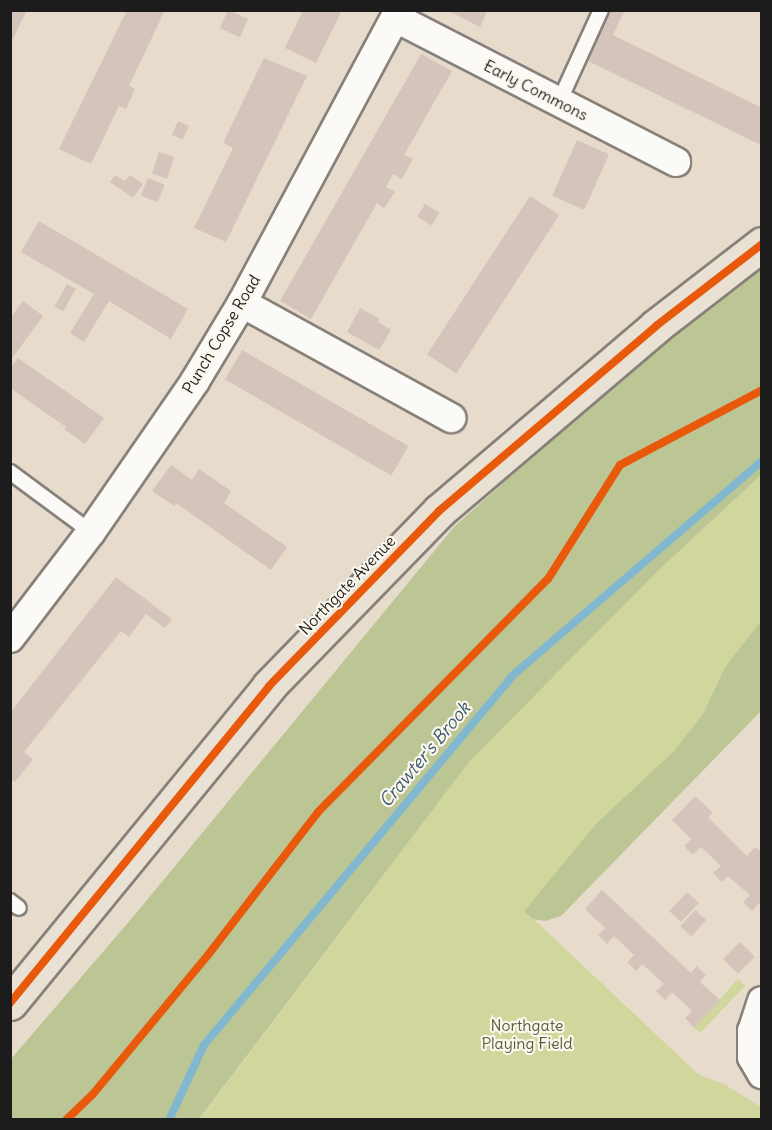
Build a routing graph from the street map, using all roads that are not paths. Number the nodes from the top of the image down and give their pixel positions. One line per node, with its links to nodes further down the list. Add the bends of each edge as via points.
1 (601, 10): 3 (lane)
2 (398, 14): 3 (street, Early Commons); 6 (street, Punch Copse Road)
3 (559, 102): 4 (street, Early Commons)
4 (676, 162)
5 (762, 244): 12 (main road, Northgate Avenue, via 656,326 439,511 269,686)
6 (242, 303): 7 (street); 9 (street, Punch Copse Road, via 195,381)
7 (451, 418)
8 (10, 472): 9 (lane)
9 (91, 532): 10 (street, Punch Copse Road)
10 (10, 638)
11 (762, 1001): 13 (street, via 752,1030 752,1056)
12 (10, 1003)
13 (762, 1074)

